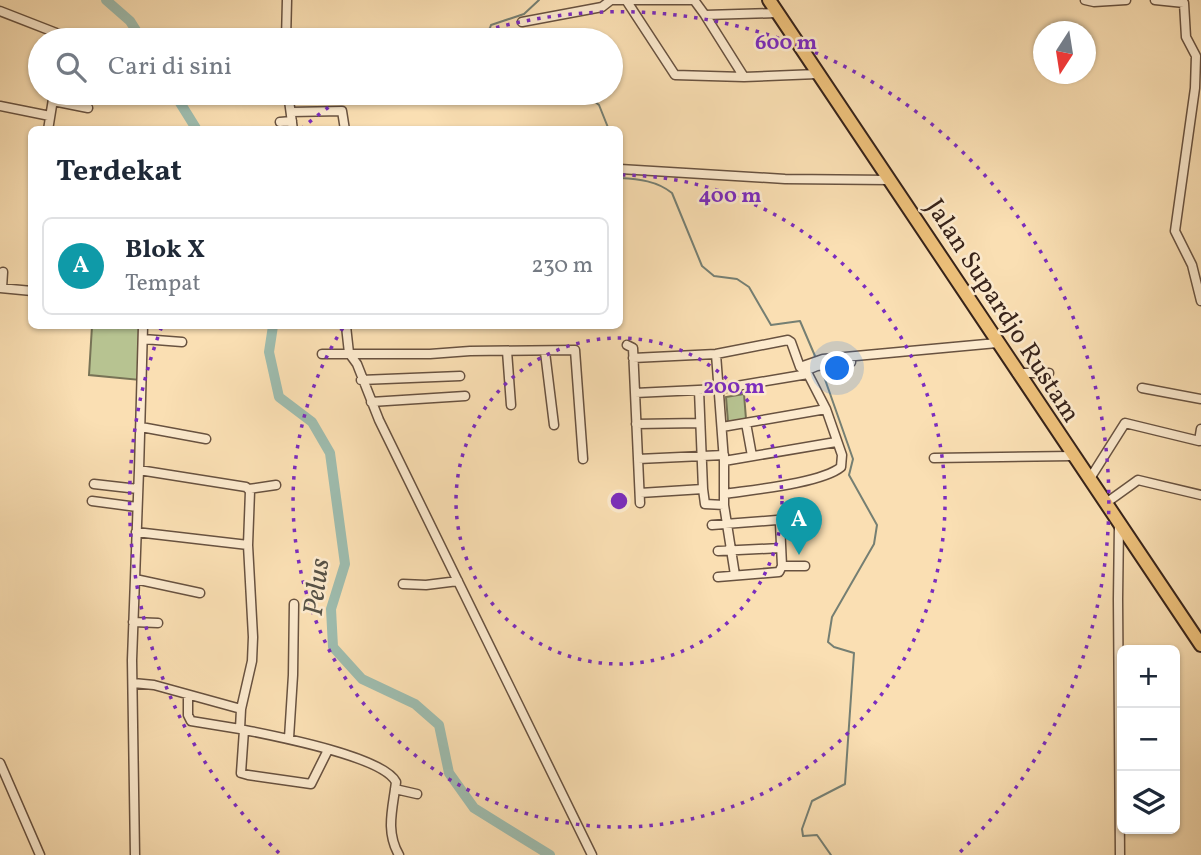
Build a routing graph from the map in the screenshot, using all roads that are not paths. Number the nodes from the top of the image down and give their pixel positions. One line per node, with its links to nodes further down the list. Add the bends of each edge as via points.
1 (287, 0): 14 (street)
2 (610, 0): 8 (street); 12 (street, via 602,7)
3 (694, 0): 8 (street); 11 (street)
4 (769, 0): 10 (highway, Jalan Supardjo Rustam)
5 (1085, 0): 6 (street)
6 (1126, 0)
7 (1155, 0): 31 (street, via 1184,3 1186,37 1196,56 1175,231 1192,265)
8 (626, 1): 16 (street, via 675,75)
9 (0, 11): 13 (street)
10 (777, 13): 11 (street); 15 (highway, Jalan Supardjo Rustam)
11 (705, 15): 16 (street)
12 (522, 22)
13 (44, 28)
14 (286, 28)
15 (817, 74): 16 (street); 27 (highway, Jalan Supardjo Rustam)
16 (744, 77)
17 (52, 105): 21 (street)
18 (78, 105): 20 (street)
19 (0, 106): 21 (street)
20 (88, 108)
21 (50, 116): 24 (street)
22 (292, 121): 23 (street); 25 (street, via 342,111)
23 (280, 122)
24 (49, 126)
25 (344, 126)
26 (623, 169): 27 (street)
27 (890, 180): 37 (highway, Jalan Supardjo Rustam)
28 (3, 272): 29 (street)
29 (1, 288): 30 (street)
30 (28, 291)
31 (1201, 301)
32 (143, 329): 34 (street)
33 (346, 329): 40 (street)
34 (143, 339): 35 (street); 62 (street)
35 (182, 342)
36 (628, 345): 43 (street, via 633,348)
37 (998, 345): 44 (street, via 820,363); 45 (highway, Jalan Supardjo Rustam)
38 (508, 351): 39 (street); 40 (street); 56 (street)
39 (545, 352): 61 (street); 75 (street, via 575,350)
40 (349, 353): 41 (street); 48 (street)
41 (322, 354)
42 (716, 354): 43 (street); 44 (street, via 790,340); 50 (street)
43 (633, 358): 52 (street)
44 (804, 371): 50 (street); 57 (street)
45 (1017, 373): 46 (street); 71 (highway, Jalan Supardjo Rustam)
46 (1049, 373)
47 (460, 376): 48 (street)
48 (361, 380): 55 (street)
49 (1142, 387): 54 (street)
50 (719, 389): 51 (street); 63 (street)
51 (699, 390): 52 (street); 58 (street)
52 (635, 393): 60 (street)
53 (466, 396): 55 (street)
54 (1201, 399)
55 (371, 402): 105 (street)
56 (510, 405)
57 (825, 409): 59 (street); 68 (street)
58 (700, 423): 60 (street); 72 (street)
59 (746, 423): 63 (street); 70 (street)
60 (636, 424): 76 (street)
61 (554, 425)
62 (141, 427): 66 (street); 77 (street)
63 (722, 427): 73 (street)
64 (1201, 429): 67 (street)
65 (1171, 435): 67 (street); 69 (street); 78 (street, via 1123,424)
66 (206, 439)
67 (1200, 441)
68 (836, 442): 70 (street); 85 (street, via 842,463 833,473)
69 (1169, 446)
70 (752, 456): 73 (street)
71 (1073, 456): 74 (street); 78 (highway, Jalan Supardjo Rustam)
72 (702, 457): 73 (street); 76 (street); 83 (street)
73 (724, 458): 85 (street)
74 (934, 458)
75 (583, 459)
76 (638, 460): 84 (street)
77 (139, 470): 81 (street); 82 (street)
78 (1089, 480): 89 (highway, Jalan Supardjo Rustam)
79 (93, 484): 81 (street)
80 (276, 485): 82 (street)
81 (138, 489): 91 (street)
82 (249, 489): 96 (street)
83 (703, 489): 84 (street); 90 (street, via 705,504)
84 (640, 493): 88 (street)
85 (725, 494): 90 (street)
86 (1201, 495): 89 (street, via 1138,480)
87 (92, 501): 91 (street)
88 (640, 503)
89 (1105, 503): 93 (highway, Jalan Supardjo Rustam)
90 (724, 505): 92 (street)
91 (137, 507): 95 (street)
92 (729, 523): 94 (street); 97 (street, via 779,521); 99 (street)
93 (1119, 524): 111 (highway, Jalan Supardjo Rustam); 125 (street)
94 (712, 526)
95 (136, 532): 96 (street); 104 (street)
96 (248, 545): 114 (street, via 252,661)
97 (781, 548): 99 (street); 100 (street)
98 (718, 551): 99 (street)
99 (732, 551): 102 (street)
100 (782, 566): 101 (street); 102 (street, via 777,573)
101 (805, 566)
102 (735, 575): 103 (street)
103 (718, 577)
104 (135, 579): 107 (street); 109 (street)
105 (458, 581): 106 (street); 124 (street)
106 (402, 584)
107 (200, 593)
108 (294, 604): 116 (street)
109 (133, 622): 110 (street); 112 (street)
110 (158, 623)
111 (1201, 645)
112 (133, 683): 113 (street); 122 (street)
113 (188, 696): 114 (street); 115 (street, via 191,721)
114 (241, 709): 115 (street)
115 (242, 730): 116 (street); 117 (street, via 240,766 248,775 311,784)
116 (289, 738): 117 (street)
117 (328, 750): 119 (street, via 389,772)
118 (0, 763): 121 (street)
119 (396, 789): 120 (street); 123 (street, via 390,837)
120 (416, 794)
121 (40, 855)
122 (135, 855)
123 (399, 855)
124 (592, 855)
125 (1120, 855)

